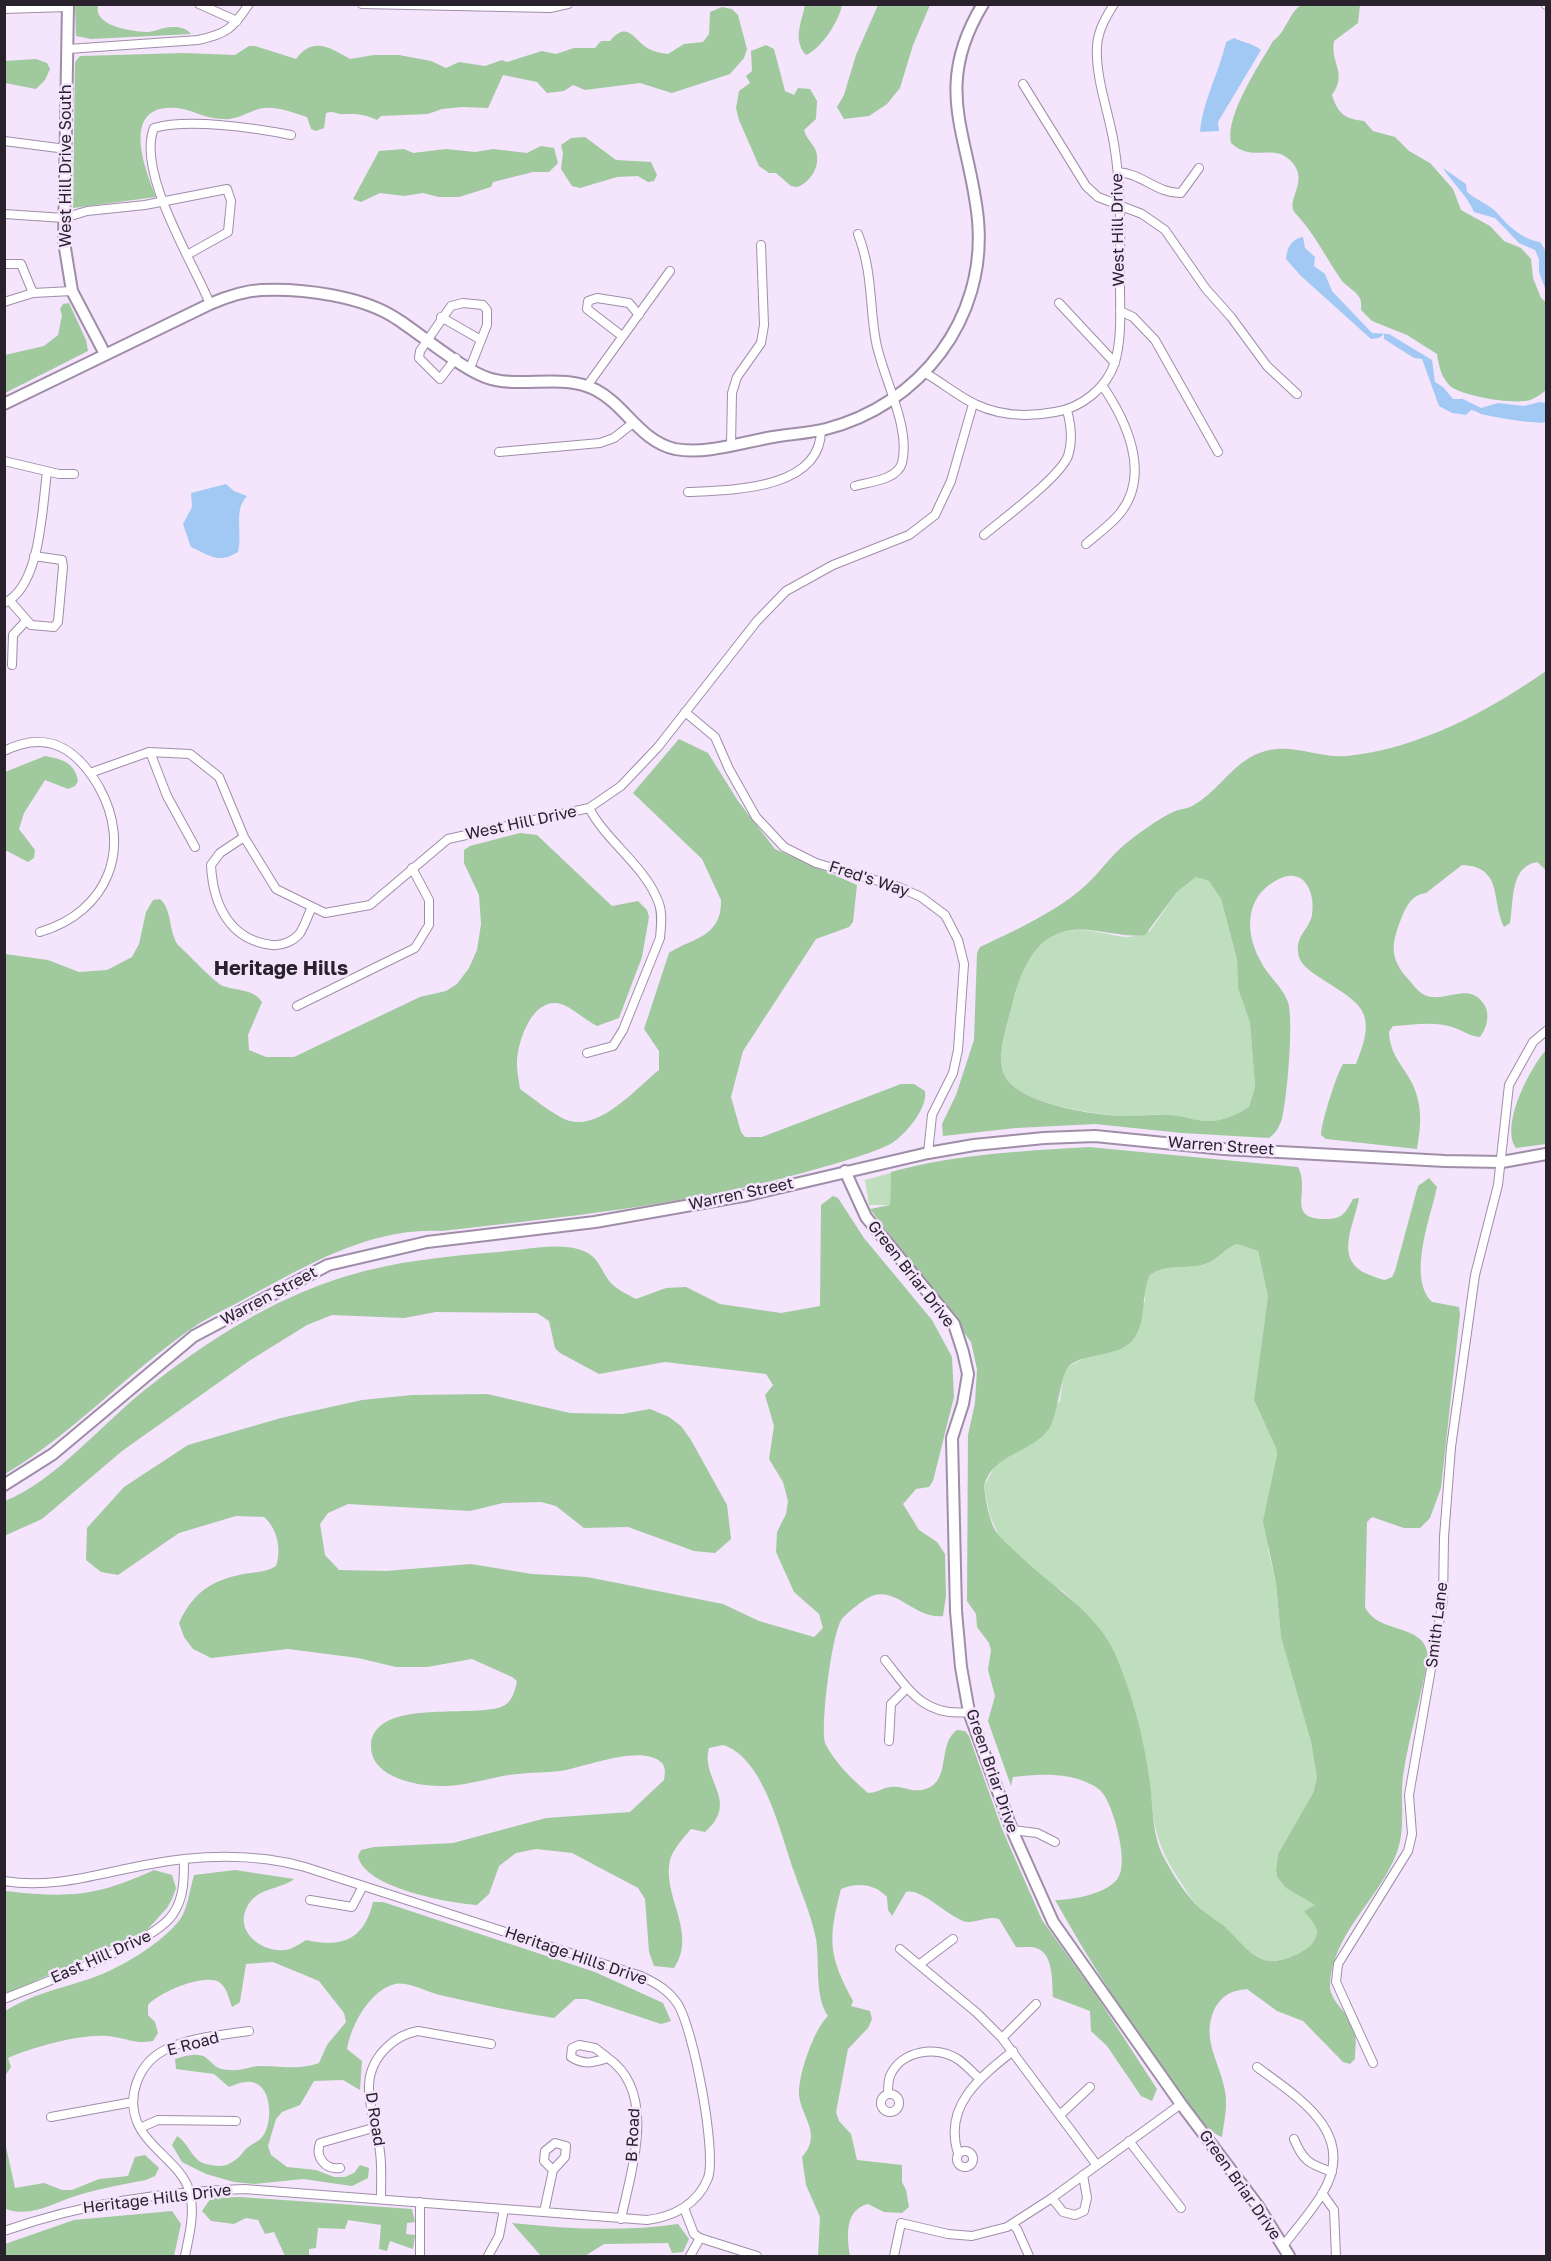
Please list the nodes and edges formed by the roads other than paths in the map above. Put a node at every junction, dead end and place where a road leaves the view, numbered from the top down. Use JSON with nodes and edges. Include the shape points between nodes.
{"nodes":[{"id":1,"x":199,"y":4,"type":"edge"},
{"id":2,"x":249,"y":4,"type":"edge"},
{"id":3,"x":362,"y":4,"type":"edge"},
{"id":4,"x":568,"y":4,"type":"edge"},
{"id":5,"x":983,"y":4,"type":"edge"},
{"id":6,"x":1114,"y":4,"type":"edge"},
{"id":7,"x":68,"y":6,"type":"edge"},
{"id":8,"x":4,"y":9,"type":"edge"},
{"id":9,"x":237,"y":21,"type":"junction"},
{"id":10,"x":68,"y":49,"type":"junction"},
{"id":11,"x":1023,"y":84,"type":"dead end"},
{"id":12,"x":291,"y":135,"type":"dead end"},
{"id":13,"x":4,"y":141,"type":"edge"},
{"id":14,"x":66,"y":149,"type":"junction"},
{"id":15,"x":1199,"y":168,"type":"dead end"},
{"id":16,"x":1118,"y":172,"type":"junction"},
{"id":17,"x":162,"y":200,"type":"junction"},
{"id":18,"x":1121,"y":207,"type":"junction"},
{"id":19,"x":4,"y":214,"type":"edge"},
{"id":20,"x":64,"y":218,"type":"junction"},
{"id":21,"x":858,"y":234,"type":"dead end"},
{"id":22,"x":761,"y":245,"type":"dead end"},
{"id":23,"x":187,"y":255,"type":"junction"},
{"id":24,"x":4,"y":264,"type":"edge"},
{"id":25,"x":670,"y":271,"type":"dead end"},
{"id":26,"x":72,"y":291,"type":"junction"},
{"id":27,"x":33,"y":293,"type":"junction"},
{"id":28,"x":5,"y":302,"type":"edge"},
{"id":29,"x":1059,"y":303,"type":"dead end"},
{"id":30,"x":210,"y":304,"type":"junction"},
{"id":31,"x":1120,"y":311,"type":"junction"},
{"id":32,"x":639,"y":315,"type":"junction"},
{"id":33,"x":441,"y":317,"type":"junction"},
{"id":34,"x":622,"y":336,"type":"junction"},
{"id":35,"x":428,"y":339,"type":"junction"},
{"id":36,"x":481,"y":340,"type":"junction"},
{"id":37,"x":105,"y":354,"type":"junction"},
{"id":38,"x":456,"y":358,"type":"junction"},
{"id":39,"x":1115,"y":363,"type":"junction"},
{"id":40,"x":470,"y":368,"type":"junction"},
{"id":41,"x":925,"y":373,"type":"junction"},
{"id":42,"x":1102,"y":385,"type":"junction"},
{"id":43,"x":587,"y":386,"type":"junction"},
{"id":44,"x":1297,"y":394,"type":"dead end"},
{"id":45,"x":894,"y":399,"type":"junction"},
{"id":46,"x":4,"y":404,"type":"edge"},
{"id":47,"x":973,"y":404,"type":"junction"},
{"id":48,"x":1067,"y":410,"type":"junction"},
{"id":49,"x":633,"y":423,"type":"junction"},
{"id":50,"x":821,"y":430,"type":"junction"},
{"id":51,"x":731,"y":445,"type":"junction"},
{"id":52,"x":499,"y":452,"type":"dead end"},
{"id":53,"x":1218,"y":452,"type":"dead end"},
{"id":54,"x":4,"y":461,"type":"edge"},
{"id":55,"x":47,"y":472,"type":"junction"},
{"id":56,"x":74,"y":474,"type":"dead end"},
{"id":57,"x":855,"y":486,"type":"dead end"},
{"id":58,"x":688,"y":492,"type":"dead end"},
{"id":59,"x":984,"y":535,"type":"dead end"},
{"id":60,"x":1086,"y":544,"type":"dead end"},
{"id":61,"x":34,"y":556,"type":"junction"},
{"id":62,"x":7,"y":602,"type":"edge"},
{"id":63,"x":25,"y":622,"type":"junction"},
{"id":64,"x":12,"y":665,"type":"dead end"},
{"id":65,"x":685,"y":712,"type":"junction"},
{"id":66,"x":4,"y":751,"type":"edge"},
{"id":67,"x":150,"y":752,"type":"junction"},
{"id":68,"x":90,"y":773,"type":"junction"},
{"id":69,"x":588,"y":808,"type":"junction"},
{"id":70,"x":244,"y":837,"type":"junction"},
{"id":71,"x":195,"y":847,"type":"dead end"},
{"id":72,"x":412,"y":868,"type":"junction"},
{"id":73,"x":312,"y":907,"type":"junction"},
{"id":74,"x":40,"y":932,"type":"dead end"},
{"id":75,"x":297,"y":1006,"type":"dead end"},
{"id":76,"x":1546,"y":1031,"type":"edge"},
{"id":77,"x":587,"y":1053,"type":"dead end"},
{"id":78,"x":928,"y":1153,"type":"junction"},
{"id":79,"x":1546,"y":1154,"type":"edge"},
{"id":80,"x":1502,"y":1162,"type":"junction"},
{"id":81,"x":845,"y":1171,"type":"junction"},
{"id":82,"x":4,"y":1485,"type":"edge"},
{"id":83,"x":885,"y":1660,"type":"dead end"},
{"id":84,"x":907,"y":1688,"type":"junction"},
{"id":85,"x":969,"y":1712,"type":"junction"},
{"id":86,"x":889,"y":1741,"type":"dead end"},
{"id":87,"x":1012,"y":1830,"type":"junction"},
{"id":88,"x":1055,"y":1842,"type":"dead end"},
{"id":89,"x":184,"y":1860,"type":"junction"},
{"id":90,"x":4,"y":1881,"type":"edge"},
{"id":91,"x":363,"y":1886,"type":"junction"},
{"id":92,"x":310,"y":1900,"type":"dead end"},
{"id":93,"x":953,"y":1939,"type":"dead end"},
{"id":94,"x":900,"y":1949,"type":"dead end"},
{"id":95,"x":920,"y":1964,"type":"junction"},
{"id":96,"x":4,"y":1999,"type":"edge"},
{"id":97,"x":1036,"y":2004,"type":"dead end"},
{"id":98,"x":249,"y":2031,"type":"dead end"},
{"id":99,"x":1002,"y":2038,"type":"junction"},
{"id":100,"x":491,"y":2044,"type":"dead end"},
{"id":101,"x":1013,"y":2051,"type":"junction"},
{"id":102,"x":609,"y":2058,"type":"dead end"},
{"id":103,"x":1372,"y":2063,"type":"dead end"},
{"id":104,"x":1257,"y":2067,"type":"dead end"},
{"id":105,"x":980,"y":2079,"type":"junction"},
{"id":106,"x":1090,"y":2087,"type":"dead end"},
{"id":107,"x":888,"y":2094,"type":"dead end"},
{"id":108,"x":133,"y":2102,"type":"junction"},
{"id":109,"x":1181,"y":2104,"type":"junction"},
{"id":110,"x":1060,"y":2115,"type":"junction"},
{"id":111,"x":51,"y":2117,"type":"dead end"},
{"id":112,"x":236,"y":2121,"type":"dead end"},
{"id":113,"x":140,"y":2128,"type":"junction"},
{"id":114,"x":374,"y":2128,"type":"junction"},
{"id":115,"x":1294,"y":2139,"type":"dead end"},
{"id":116,"x":1129,"y":2141,"type":"junction"},
{"id":117,"x":957,"y":2153,"type":"dead end"},
{"id":118,"x":1096,"y":2164,"type":"junction"},
{"id":119,"x":340,"y":2168,"type":"dead end"},
{"id":120,"x":553,"y":2170,"type":"dead end"},
{"id":121,"x":1332,"y":2172,"type":"junction"},
{"id":122,"x":1083,"y":2175,"type":"junction"},
{"id":123,"x":190,"y":2192,"type":"junction"},
{"id":124,"x":1322,"y":2193,"type":"junction"},
{"id":125,"x":381,"y":2198,"type":"junction"},
{"id":126,"x":1052,"y":2198,"type":"junction"},
{"id":127,"x":420,"y":2202,"type":"junction"},
{"id":128,"x":684,"y":2208,"type":"junction"},
{"id":129,"x":1181,"y":2208,"type":"dead end"},
{"id":130,"x":504,"y":2209,"type":"junction"},
{"id":131,"x":544,"y":2212,"type":"junction"},
{"id":132,"x":621,"y":2219,"type":"junction"},
{"id":133,"x":1012,"y":2224,"type":"junction"},
{"id":134,"x":4,"y":2231,"type":"edge"},
{"id":135,"x":700,"y":2238,"type":"junction"},
{"id":136,"x":1283,"y":2246,"type":"junction"},
{"id":137,"x":185,"y":2256,"type":"edge"},
{"id":138,"x":420,"y":2256,"type":"edge"},
{"id":139,"x":488,"y":2256,"type":"edge"},
{"id":140,"x":690,"y":2256,"type":"edge"},
{"id":141,"x":757,"y":2256,"type":"edge"},
{"id":142,"x":894,"y":2256,"type":"edge"},
{"id":143,"x":1029,"y":2256,"type":"edge"},
{"id":144,"x":1289,"y":2256,"type":"edge"},
{"id":145,"x":1336,"y":2256,"type":"edge"}],
"edges":[{"from":1,"to":9,"type":"street"},
{"from":2,"to":9,"type":"street"},
{"from":3,"to":4,"type":"street","via":[[550,9]]},
{"from":5,"to":41,"type":"street","via":[[966,38],[956,88],[957,122],[978,217],[978,260],[968,302],[957,326]]},
{"from":6,"to":16,"type":"street","name":"West Hill Drive","via":[[1100,30],[1097,57]]},
{"from":7,"to":8,"type":"street"},
{"from":7,"to":10,"type":"street","name":"West Hill Drive South"},
{"from":9,"to":10,"type":"street","via":[[219,36],[198,40]]},
{"from":10,"to":14,"type":"street","name":"West Hill Drive South"},
{"from":11,"to":18,"type":"street","via":[[1086,186],[1098,197]]},
{"from":12,"to":17,"type":"street","via":[[196,125],[154,128],[149,151]]},
{"from":13,"to":14,"type":"street"},
{"from":14,"to":20,"type":"street","name":"West Hill Drive South"},
{"from":15,"to":16,"type":"street","via":[[1181,193],[1171,193],[1128,172]]},
{"from":16,"to":18,"type":"street","name":"West Hill Drive"},
{"from":17,"to":20,"type":"street"},
{"from":17,"to":23,"type":"street"},
{"from":17,"to":23,"type":"street","via":[[226,189],[231,201],[228,232]]},
{"from":18,"to":31,"type":"street","name":"West Hill Drive"},
{"from":18,"to":44,"type":"street","via":[[1142,214],[1165,230],[1267,366]]},
{"from":19,"to":20,"type":"street"},
{"from":20,"to":26,"type":"street","name":"West Hill Drive South"},
{"from":21,"to":45,"type":"street","via":[[869,268],[878,349]]},
{"from":22,"to":51,"type":"street","via":[[764,325],[761,343],[737,377],[732,393]]},
{"from":23,"to":30,"type":"street"},
{"from":24,"to":27,"type":"street","via":[[21,264]]},
{"from":25,"to":32,"type":"street"},
{"from":26,"to":27,"type":"street"},
{"from":26,"to":37,"type":"street","name":"West Hill Drive South"},
{"from":27,"to":28,"type":"street"},
{"from":29,"to":39,"type":"street"},
{"from":30,"to":35,"type":"street","via":[[259,290],[343,298],[384,311]]},
{"from":30,"to":37,"type":"street"},
{"from":31,"to":39,"type":"street","name":"West Hill Drive"},
{"from":31,"to":53,"type":"street","via":[[1133,317],[1155,340]]},
{"from":32,"to":34,"type":"street"},
{"from":32,"to":34,"type":"street","via":[[629,303],[597,298],[588,301],[587,309],[592,316]]},
{"from":33,"to":35,"type":"street"},
{"from":33,"to":36,"type":"street"},
{"from":33,"to":36,"type":"street","via":[[451,306],[483,305],[487,310]]},
{"from":34,"to":43,"type":"street"},
{"from":35,"to":38,"type":"street"},
{"from":35,"to":38,"type":"street","via":[[419,358],[435,376],[440,379]]},
{"from":36,"to":40,"type":"street"},
{"from":37,"to":46,"type":"street"},
{"from":38,"to":40,"type":"street"},
{"from":39,"to":42,"type":"street","name":"West Hill Drive"},
{"from":40,"to":43,"type":"street","via":[[490,379]]},
{"from":41,"to":45,"type":"street"},
{"from":41,"to":47,"type":"street","name":"West Hill Drive"},
{"from":42,"to":48,"type":"street","name":"West Hill Drive"},
{"from":42,"to":60,"type":"street","via":[[1130,436],[1133,476],[1121,512]]},
{"from":43,"to":49,"type":"street","via":[[599,391]]},
{"from":45,"to":50,"type":"street","via":[[857,419]]},
{"from":45,"to":57,"type":"street","via":[[902,435],[902,464],[895,474]]},
{"from":47,"to":48,"type":"street","name":"West Hill Drive","via":[[1022,415]]},
{"from":47,"to":65,"type":"street","name":"West Hill Drive","via":[[951,481],[934,515],[909,535],[833,565],[786,591],[757,621]]},
{"from":48,"to":59,"type":"street","via":[[1071,425],[1067,459],[1052,477]]},
{"from":49,"to":51,"type":"street","via":[[661,444],[675,449],[690,451]]},
{"from":49,"to":52,"type":"street","via":[[614,438],[600,442]]},
{"from":50,"to":51,"type":"street"},
{"from":50,"to":58,"type":"street","via":[[816,451],[800,472],[735,489]]},
{"from":54,"to":55,"type":"street"},
{"from":55,"to":56,"type":"street"},
{"from":55,"to":61,"type":"street"},
{"from":61,"to":62,"type":"street","via":[[26,583]]},
{"from":61,"to":63,"type":"street","via":[[62,560],[58,622],[50,628]]},
{"from":62,"to":63,"type":"street"},
{"from":63,"to":64,"type":"street","via":[[13,635]]},
{"from":65,"to":69,"type":"street","name":"West Hill Drive","via":[[621,786]]},
{"from":65,"to":78,"type":"street","name":"Fred's Way","via":[[715,737],[756,817],[784,847],[816,863],[899,887],[945,915],[958,940],[964,964],[958,1050],[953,1073],[932,1115]]},
{"from":66,"to":68,"type":"street","via":[[29,742],[65,747]]},
{"from":67,"to":68,"type":"street","name":"West Hill Drive"},
{"from":67,"to":70,"type":"street","name":"West Hill Drive","via":[[190,754],[219,777]]},
{"from":67,"to":71,"type":"street","via":[[167,796]]},
{"from":68,"to":74,"type":"street","via":[[110,808],[115,828],[114,855],[105,881],[80,915]]},
{"from":69,"to":72,"type":"street","name":"West Hill Drive","via":[[448,839]]},
{"from":69,"to":77,"type":"street","via":[[659,902],[661,922],[660,938],[623,1030],[613,1046]]},
{"from":70,"to":73,"type":"street","name":"West Hill Drive","via":[[276,889]]},
{"from":70,"to":73,"type":"street","via":[[220,853],[211,865],[212,888],[231,925],[258,943],[282,946],[300,934]]},
{"from":72,"to":73,"type":"street","name":"West Hill Drive","via":[[370,905],[325,913]]},
{"from":72,"to":75,"type":"street","via":[[429,900],[429,925],[415,948]]},
{"from":76,"to":80,"type":"street","name":"Smith Lane","via":[[1533,1042],[1509,1085]]},
{"from":78,"to":80,"type":"street","name":"Warren Street","via":[[974,1145],[1095,1136],[1224,1149]]},
{"from":78,"to":81,"type":"street","name":"Warren Street"},
{"from":79,"to":80,"type":"street","name":"Warren Street"},
{"from":80,"to":103,"type":"street","name":"Smith Lane","via":[[1475,1275],[1463,1347],[1450,1458],[1443,1600],[1408,1795],[1412,1834],[1408,1851],[1338,1964],[1336,1982]]},
{"from":81,"to":82,"type":"street","name":"Warren Street","via":[[745,1196],[595,1222],[427,1242],[328,1265],[194,1336],[53,1454]]},
{"from":81,"to":85,"type":"street","name":"Green Briar Drive","via":[[866,1217],[954,1324],[963,1352],[968,1374],[952,1438],[952,1461],[956,1611]]},
{"from":83,"to":84,"type":"street"},
{"from":84,"to":85,"type":"street","via":[[927,1705],[948,1714]]},
{"from":84,"to":86,"type":"street","via":[[891,1704]]},
{"from":85,"to":87,"type":"street","name":"Green Briar Drive"},
{"from":87,"to":88,"type":"street","via":[[1037,1833]]},
{"from":87,"to":109,"type":"street","name":"Green Briar Drive","via":[[1053,1922]]},
{"from":89,"to":90,"type":"street","name":"Heritage Hills Drive","via":[[65,1883]]},
{"from":89,"to":91,"type":"street","name":"Heritage Hills Drive","via":[[271,1859]]},
{"from":89,"to":96,"type":"street","name":"East Hill Drive","via":[[180,1900],[173,1915],[152,1935]]},
{"from":91,"to":92,"type":"street","via":[[352,1907]]},
{"from":91,"to":128,"type":"street","name":"Heritage Hills Drive","via":[[641,1976],[669,1993],[687,2028],[711,2147],[708,2178]]},
{"from":93,"to":95,"type":"street"},
{"from":94,"to":95,"type":"street"},
{"from":95,"to":99,"type":"street"},
{"from":97,"to":99,"type":"street"},
{"from":98,"to":108,"type":"street","name":"E Road","via":[[168,2048],[156,2056],[133,2086]]},
{"from":99,"to":101,"type":"street"},
{"from":100,"to":114,"type":"street","name":"D Road","via":[[418,2031],[393,2041],[370,2073]]},
{"from":101,"to":105,"type":"street"},
{"from":101,"to":110,"type":"street"},
{"from":102,"to":132,"type":"street","name":"B Road","via":[[631,2085],[636,2105],[636,2145]]},
{"from":104,"to":121,"type":"street","via":[[1323,2121],[1333,2148]]},
{"from":105,"to":107,"type":"street","via":[[958,2060],[944,2054],[917,2053],[904,2058],[890,2076]]},
{"from":105,"to":117,"type":"street","via":[[957,2110]]},
{"from":106,"to":110,"type":"street"},
{"from":108,"to":111,"type":"street"},
{"from":108,"to":113,"type":"street"},
{"from":109,"to":116,"type":"street"},
{"from":109,"to":136,"type":"street","name":"Green Briar Drive","via":[[1258,2206]]},
{"from":110,"to":118,"type":"street"},
{"from":112,"to":113,"type":"street","via":[[158,2120]]},
{"from":113,"to":123,"type":"street","via":[[173,2165]]},
{"from":114,"to":119,"type":"street","via":[[320,2143],[318,2151],[323,2163]]},
{"from":114,"to":125,"type":"street","name":"D Road","via":[[380,2152]]},
{"from":115,"to":121,"type":"street","via":[[1301,2157]]},
{"from":116,"to":118,"type":"street"},
{"from":116,"to":129,"type":"street"},
{"from":118,"to":122,"type":"street"},
{"from":120,"to":131,"type":"street"},
{"from":121,"to":124,"type":"street"},
{"from":122,"to":126,"type":"street"},
{"from":122,"to":126,"type":"street","via":[[1088,2204],[1084,2211],[1075,2215],[1063,2212]]},
{"from":123,"to":125,"type":"street","name":"Heritage Hills Drive","via":[[272,2190]]},
{"from":123,"to":134,"type":"street","name":"Heritage Hills Drive","via":[[100,2203]]},
{"from":123,"to":137,"type":"street","via":[[192,2221]]},
{"from":124,"to":136,"type":"street"},
{"from":124,"to":145,"type":"street","via":[[1334,2210]]},
{"from":125,"to":127,"type":"street","name":"Heritage Hills Drive"},
{"from":126,"to":133,"type":"street"},
{"from":127,"to":130,"type":"street","name":"Heritage Hills Drive"},
{"from":127,"to":138,"type":"street"},
{"from":128,"to":132,"type":"street","name":"Heritage Hills Drive","via":[[661,2219]]},
{"from":128,"to":135,"type":"street","via":[[694,2234]]},
{"from":130,"to":131,"type":"street","name":"Heritage Hills Drive"},
{"from":130,"to":139,"type":"street","via":[[499,2236]]},
{"from":131,"to":132,"type":"street","name":"Heritage Hills Drive"},
{"from":133,"to":142,"type":"street","via":[[972,2236],[901,2223]]},
{"from":133,"to":143,"type":"street"},
{"from":135,"to":140,"type":"street"},
{"from":135,"to":141,"type":"street"},
{"from":136,"to":144,"type":"street","name":"Green Briar Drive"}]}
